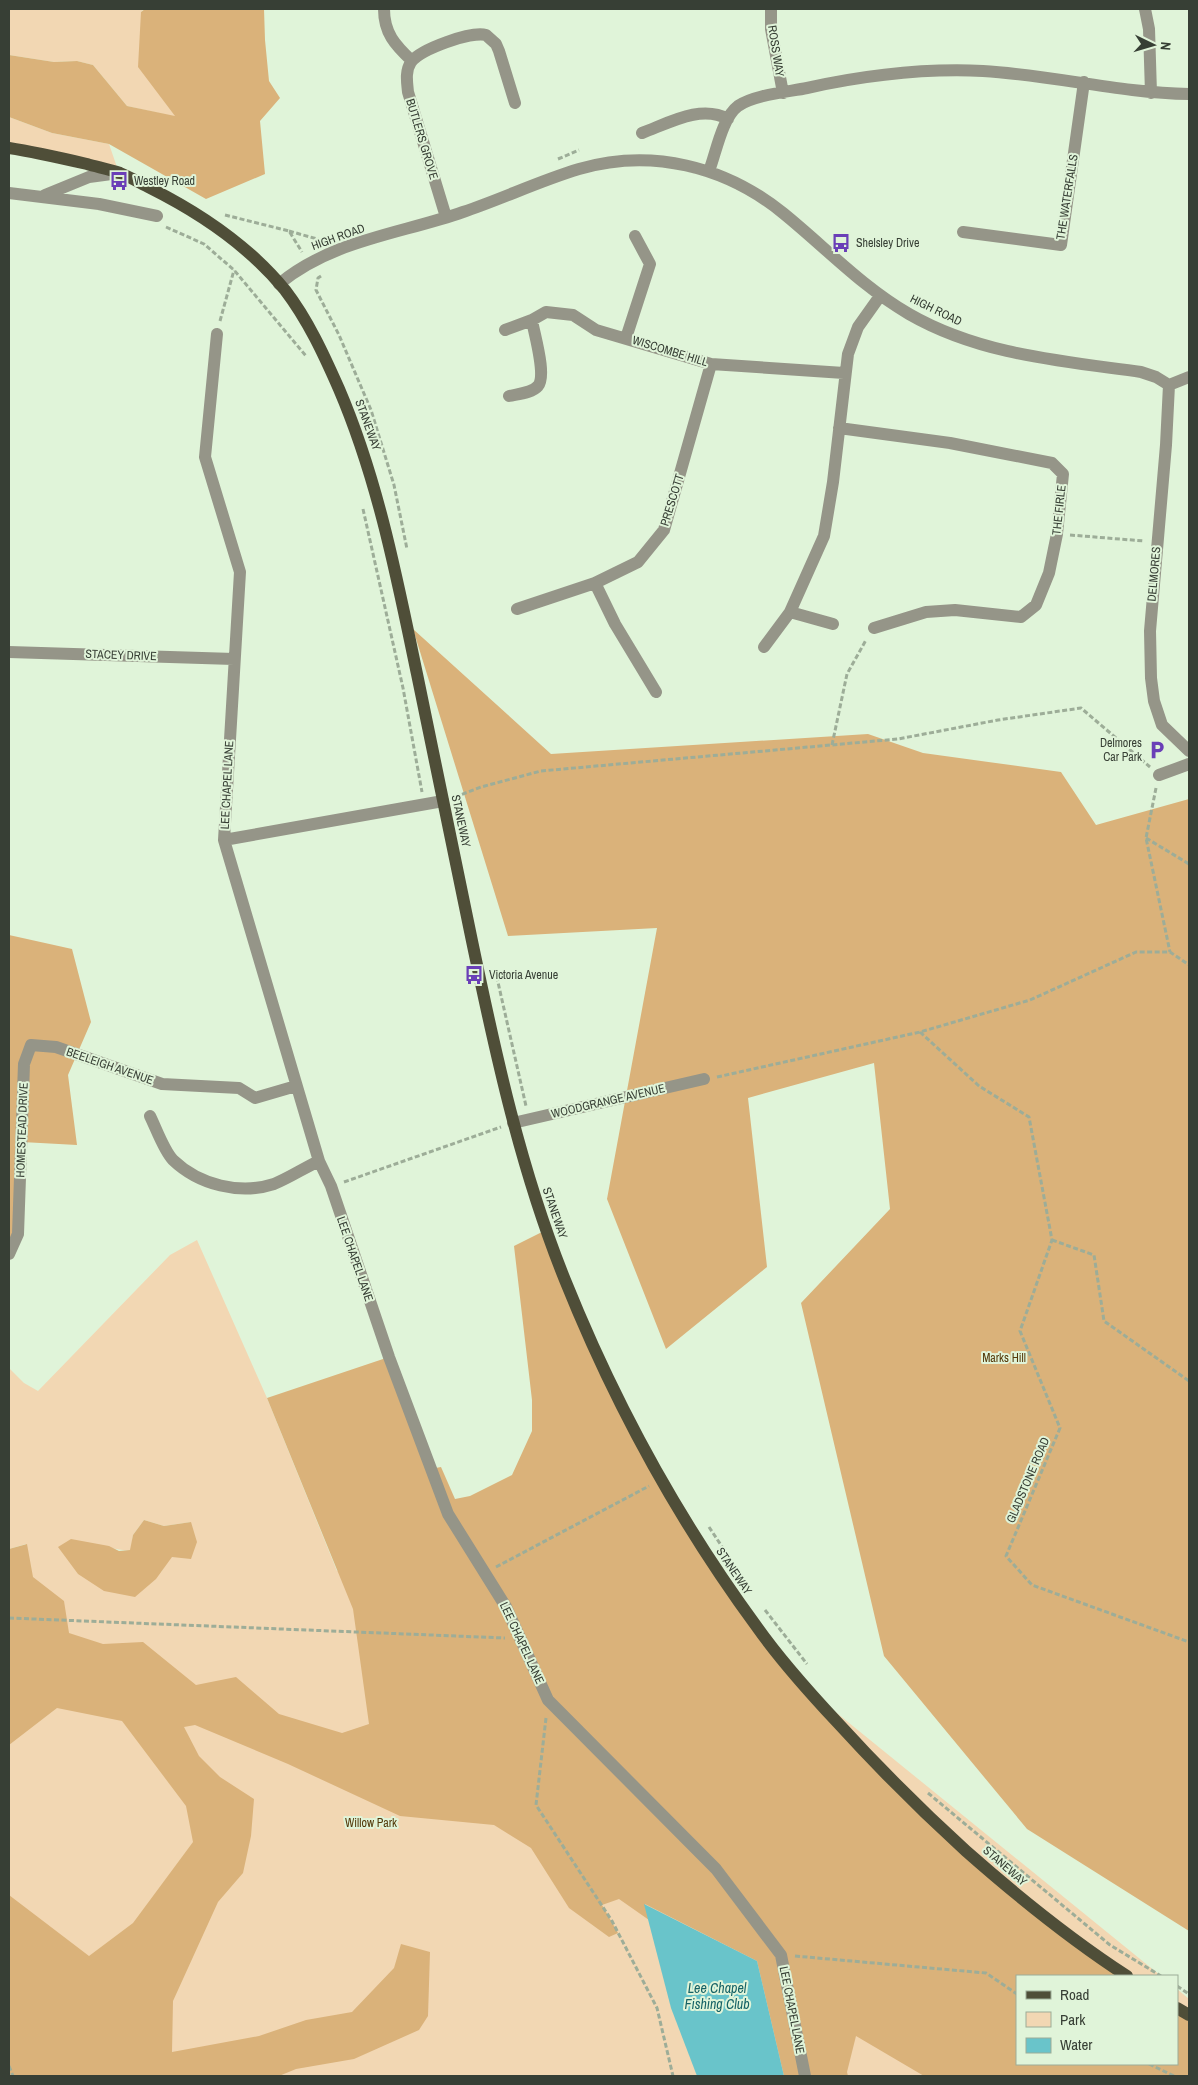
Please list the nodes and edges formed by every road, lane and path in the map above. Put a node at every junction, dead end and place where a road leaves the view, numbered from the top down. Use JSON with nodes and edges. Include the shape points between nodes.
{"nodes":[{"id":1,"x":384,"y":9,"type":"edge"},
{"id":2,"x":771,"y":9,"type":"edge"},
{"id":3,"x":1145,"y":9,"type":"edge"},
{"id":4,"x":412,"y":61,"type":"junction"},
{"id":5,"x":1084,"y":82,"type":"junction"},
{"id":6,"x":783,"y":93,"type":"junction"},
{"id":7,"x":1151,"y":93,"type":"junction"},
{"id":8,"x":1189,"y":94,"type":"edge"},
{"id":9,"x":515,"y":103,"type":"dead end"},
{"id":10,"x":728,"y":119,"type":"junction"},
{"id":11,"x":642,"y":133,"type":"dead end"},
{"id":12,"x":9,"y":148,"type":"edge"},
{"id":13,"x":709,"y":171,"type":"junction"},
{"id":14,"x":119,"y":173,"type":"junction"},
{"id":15,"x":9,"y":193,"type":"edge"},
{"id":16,"x":42,"y":196,"type":"junction"},
{"id":17,"x":225,"y":214,"type":"dead end"},
{"id":18,"x":157,"y":216,"type":"dead end"},
{"id":19,"x":446,"y":218,"type":"junction"},
{"id":20,"x":963,"y":232,"type":"dead end"},
{"id":21,"x":635,"y":236,"type":"dead end"},
{"id":22,"x":299,"y":248,"type":"dead end"},
{"id":23,"x":325,"y":272,"type":"dead end"},
{"id":24,"x":279,"y":284,"type":"junction"},
{"id":25,"x":880,"y":296,"type":"junction"},
{"id":26,"x":532,"y":320,"type":"junction"},
{"id":27,"x":505,"y":330,"type":"dead end"},
{"id":28,"x":217,"y":334,"type":"joint"},
{"id":29,"x":626,"y":338,"type":"junction"},
{"id":30,"x":307,"y":356,"type":"dead end"},
{"id":31,"x":711,"y":364,"type":"junction"},
{"id":32,"x":844,"y":373,"type":"junction"},
{"id":33,"x":1189,"y":378,"type":"edge"},
{"id":34,"x":1168,"y":384,"type":"junction"},
{"id":35,"x":509,"y":396,"type":"dead end"},
{"id":36,"x":838,"y":428,"type":"junction"},
{"id":37,"x":362,"y":508,"type":"dead end"},
{"id":38,"x":1057,"y":534,"type":"junction"},
{"id":39,"x":1157,"y":542,"type":"junction"},
{"id":40,"x":408,"y":554,"type":"dead end"},
{"id":41,"x":595,"y":583,"type":"junction"},
{"id":42,"x":516,"y":609,"type":"dead end"},
{"id":43,"x":790,"y":612,"type":"junction"},
{"id":44,"x":833,"y":624,"type":"dead end"},
{"id":45,"x":874,"y":628,"type":"joint"},
{"id":46,"x":764,"y":647,"type":"dead end"},
{"id":47,"x":9,"y":652,"type":"edge"},
{"id":48,"x":234,"y":659,"type":"junction"},
{"id":49,"x":656,"y":692,"type":"dead end"},
{"id":50,"x":832,"y":745,"type":"junction"},
{"id":51,"x":1189,"y":751,"type":"edge"},
{"id":52,"x":1189,"y":764,"type":"edge"},
{"id":53,"x":1159,"y":775,"type":"junction"},
{"id":54,"x":456,"y":786,"type":"dead end"},
{"id":55,"x":458,"y":796,"type":"junction"},
{"id":56,"x":443,"y":801,"type":"junction"},
{"id":57,"x":424,"y":805,"type":"junction"},
{"id":58,"x":460,"y":805,"type":"dead end"},
{"id":59,"x":1146,"y":838,"type":"junction"},
{"id":60,"x":224,"y":840,"type":"junction"},
{"id":61,"x":1189,"y":864,"type":"edge"},
{"id":62,"x":1170,"y":952,"type":"junction"},
{"id":63,"x":1189,"y":965,"type":"edge"},
{"id":64,"x":494,"y":968,"type":"dead end"},
{"id":65,"x":920,"y":1032,"type":"junction"},
{"id":66,"x":24,"y":1064,"type":"joint"},
{"id":67,"x":704,"y":1079,"type":"joint"},
{"id":68,"x":296,"y":1086,"type":"junction"},
{"id":69,"x":150,"y":1116,"type":"dead end"},
{"id":70,"x":530,"y":1119,"type":"junction"},
{"id":71,"x":513,"y":1123,"type":"junction"},
{"id":72,"x":319,"y":1161,"type":"junction"},
{"id":73,"x":331,"y":1186,"type":"junction"},
{"id":74,"x":1052,"y":1240,"type":"junction"},
{"id":75,"x":9,"y":1254,"type":"edge"},
{"id":76,"x":1189,"y":1381,"type":"edge"},
{"id":77,"x":663,"y":1479,"type":"junction"},
{"id":78,"x":705,"y":1521,"type":"dead end"},
{"id":79,"x":484,"y":1573,"type":"junction"},
{"id":80,"x":744,"y":1580,"type":"dead end"},
{"id":81,"x":760,"y":1604,"type":"dead end"},
{"id":82,"x":9,"y":1618,"type":"edge"},
{"id":83,"x":520,"y":1638,"type":"junction"},
{"id":84,"x":1189,"y":1642,"type":"edge"},
{"id":85,"x":808,"y":1666,"type":"dead end"},
{"id":86,"x":548,"y":1700,"type":"junction"},
{"id":87,"x":921,"y":1787,"type":"dead end"},
{"id":88,"x":781,"y":1955,"type":"junction"},
{"id":89,"x":1126,"y":1975,"type":"edge"},
{"id":90,"x":1159,"y":1975,"type":"edge"},
{"id":91,"x":1178,"y":1987,"type":"edge"},
{"id":92,"x":1016,"y":1993,"type":"edge"},
{"id":93,"x":1189,"y":1994,"type":"edge"},
{"id":94,"x":1178,"y":2009,"type":"edge"},
{"id":95,"x":1189,"y":2015,"type":"edge"},
{"id":96,"x":1151,"y":2065,"type":"edge"},
{"id":97,"x":9,"y":2066,"type":"edge"},
{"id":98,"x":13,"y":2076,"type":"edge"},
{"id":99,"x":673,"y":2076,"type":"edge"},
{"id":100,"x":805,"y":2076,"type":"edge"},
{"id":101,"x":1174,"y":2076,"type":"edge"}],
"edges":[{"from":1,"to":4,"type":"street","via":[[386,28],[392,40]]},
{"from":2,"to":6,"type":"street","name":"ROSS WAY","via":[[771,30]]},
{"from":3,"to":7,"type":"street","via":[[1149,29]]},
{"from":4,"to":9,"type":"street","via":[[424,52],[462,38],[481,34],[491,38],[496,44]]},
{"from":4,"to":19,"type":"street","name":"BUTLERS GROVE","via":[[407,74],[408,92]]},
{"from":5,"to":6,"type":"street","via":[[984,71],[925,70],[869,75]]},
{"from":5,"to":7,"type":"street"},
{"from":5,"to":20,"type":"street","name":"THE WATERFALLS","via":[[1061,245]]},
{"from":6,"to":10,"type":"street","via":[[744,103]]},
{"from":7,"to":8,"type":"street"},
{"from":10,"to":11,"type":"street","via":[[716,113],[701,113]]},
{"from":10,"to":13,"type":"street"},
{"from":12,"to":14,"type":"main road"},
{"from":13,"to":19,"type":"street","name":"HIGH ROAD","via":[[662,160],[597,164]]},
{"from":13,"to":25,"type":"street","name":"HIGH ROAD","via":[[773,204]]},
{"from":14,"to":16,"type":"street","via":[[89,177]]},
{"from":14,"to":24,"type":"main road","via":[[181,204],[216,227]]},
{"from":15,"to":16,"type":"street"},
{"from":16,"to":18,"type":"street"},
{"from":17,"to":22,"type":"path","via":[[289,231]]},
{"from":19,"to":24,"type":"street","name":"HIGH ROAD","via":[[331,252]]},
{"from":21,"to":29,"type":"street","via":[[650,264]]},
{"from":23,"to":40,"type":"path","via":[[318,278],[316,290],[371,410],[394,485]]},
{"from":24,"to":56,"type":"main road","name":"STANEWAY","via":[[306,322],[322,352],[363,451],[389,545]]},
{"from":25,"to":32,"type":"street","via":[[855,333]]},
{"from":25,"to":34,"type":"street","name":"HIGH ROAD","via":[[934,326],[991,348],[1142,372]]},
{"from":26,"to":27,"type":"street","name":"WISCOMBE HILL"},
{"from":26,"to":29,"type":"street","name":"WISCOMBE HILL","via":[[546,312],[573,315],[596,330]]},
{"from":26,"to":35,"type":"street","via":[[542,374],[539,385],[530,391]]},
{"from":28,"to":30,"type":"path","via":[[234,270]]},
{"from":28,"to":48,"type":"street","name":"LEE CHAPEL LANE","via":[[204,457],[240,572]]},
{"from":29,"to":31,"type":"street","name":"WISCOMBE HILL"},
{"from":31,"to":32,"type":"street","name":"WISCOMBE HILL"},
{"from":31,"to":41,"type":"street","name":"PRESCOTT","via":[[664,530],[638,562]]},
{"from":32,"to":36,"type":"street"},
{"from":33,"to":34,"type":"street"},
{"from":34,"to":39,"type":"street","name":"DELMORES"},
{"from":36,"to":38,"type":"street","name":"THE FIRLE","via":[[950,443],[1052,462],[1062,474]]},
{"from":36,"to":43,"type":"street","via":[[824,536]]},
{"from":37,"to":57,"type":"path","via":[[403,688]]},
{"from":38,"to":39,"type":"path"},
{"from":38,"to":45,"type":"street","name":"THE FIRLE","via":[[1049,573],[1036,604],[1021,617],[954,610],[926,612]]},
{"from":39,"to":51,"type":"street","name":"DELMORES","via":[[1150,631],[1154,701],[1162,725]]},
{"from":41,"to":42,"type":"street","name":"PRESCOTT"},
{"from":41,"to":49,"type":"street","via":[[615,624]]},
{"from":43,"to":44,"type":"street"},
{"from":43,"to":46,"type":"street"},
{"from":45,"to":50,"type":"path","via":[[847,674]]},
{"from":47,"to":48,"type":"street","name":"STACEY DRIVE"},
{"from":48,"to":60,"type":"street","name":"LEE CHAPEL LANE"},
{"from":50,"to":53,"type":"path","via":[[898,739],[1081,708]]},
{"from":50,"to":55,"type":"path","via":[[540,771]]},
{"from":52,"to":53,"type":"street"},
{"from":53,"to":59,"type":"path"},
{"from":54,"to":55,"type":"path"},
{"from":55,"to":56,"type":"path"},
{"from":55,"to":58,"type":"path"},
{"from":56,"to":57,"type":"street"},
{"from":56,"to":71,"type":"main road","name":"STANEWAY"},
{"from":57,"to":60,"type":"street"},
{"from":59,"to":61,"type":"path"},
{"from":59,"to":62,"type":"path"},
{"from":60,"to":68,"type":"street","name":"LEE CHAPEL LANE"},
{"from":62,"to":63,"type":"path"},
{"from":62,"to":65,"type":"path","via":[[1136,952],[1030,1000]]},
{"from":64,"to":70,"type":"path"},
{"from":65,"to":67,"type":"path"},
{"from":65,"to":74,"type":"path","name":"GLADSTONE ROAD","via":[[979,1086],[1029,1117]]},
{"from":66,"to":68,"type":"street","name":"BEELEIGH AVENUE","via":[[32,1045],[56,1047],[162,1084],[238,1088],[255,1098]]},
{"from":66,"to":75,"type":"street","name":"HOMESTEAD DRIVE","via":[[18,1234]]},
{"from":67,"to":70,"type":"street","name":"WOODGRANGE AVENUE"},
{"from":68,"to":72,"type":"street","name":"LEE CHAPEL LANE"},
{"from":69,"to":72,"type":"street","via":[[172,1160],[200,1179],[233,1188],[275,1183]]},
{"from":70,"to":71,"type":"street","name":"WOODGRANGE AVENUE"},
{"from":71,"to":73,"type":"path"},
{"from":71,"to":77,"type":"main road","name":"STANEWAY","via":[[543,1222],[573,1301],[623,1407]]},
{"from":72,"to":73,"type":"street","name":"LEE CHAPEL LANE"},
{"from":73,"to":79,"type":"street","name":"LEE CHAPEL LANE","via":[[430,1469],[448,1514]]},
{"from":74,"to":76,"type":"path","via":[[1094,1255],[1104,1322]]},
{"from":74,"to":84,"type":"path","name":"GLADSTONE ROAD","via":[[1020,1331],[1060,1428],[1006,1556],[1032,1585]]},
{"from":77,"to":79,"type":"path"},
{"from":77,"to":89,"type":"main road","name":"STANEWAY","via":[[707,1555],[759,1631],[868,1756],[935,1823],[1013,1892]]},
{"from":78,"to":80,"type":"path"},
{"from":79,"to":83,"type":"street","name":"LEE CHAPEL LANE","via":[[506,1607]]},
{"from":81,"to":85,"type":"path"},
{"from":82,"to":83,"type":"path"},
{"from":83,"to":86,"type":"street","name":"LEE CHAPEL LANE"},
{"from":86,"to":88,"type":"street","name":"LEE CHAPEL LANE","via":[[716,1869]]},
{"from":86,"to":99,"type":"path","via":[[536,1805],[612,1921],[657,2008]]},
{"from":87,"to":90,"type":"path","via":[[1110,1944]]},
{"from":88,"to":92,"type":"path","via":[[986,1973]]},
{"from":88,"to":100,"type":"street","name":"LEE CHAPEL LANE"},
{"from":91,"to":93,"type":"path"},
{"from":94,"to":95,"type":"main road"},
{"from":96,"to":101,"type":"path"},
{"from":97,"to":98,"type":"path"}]}
